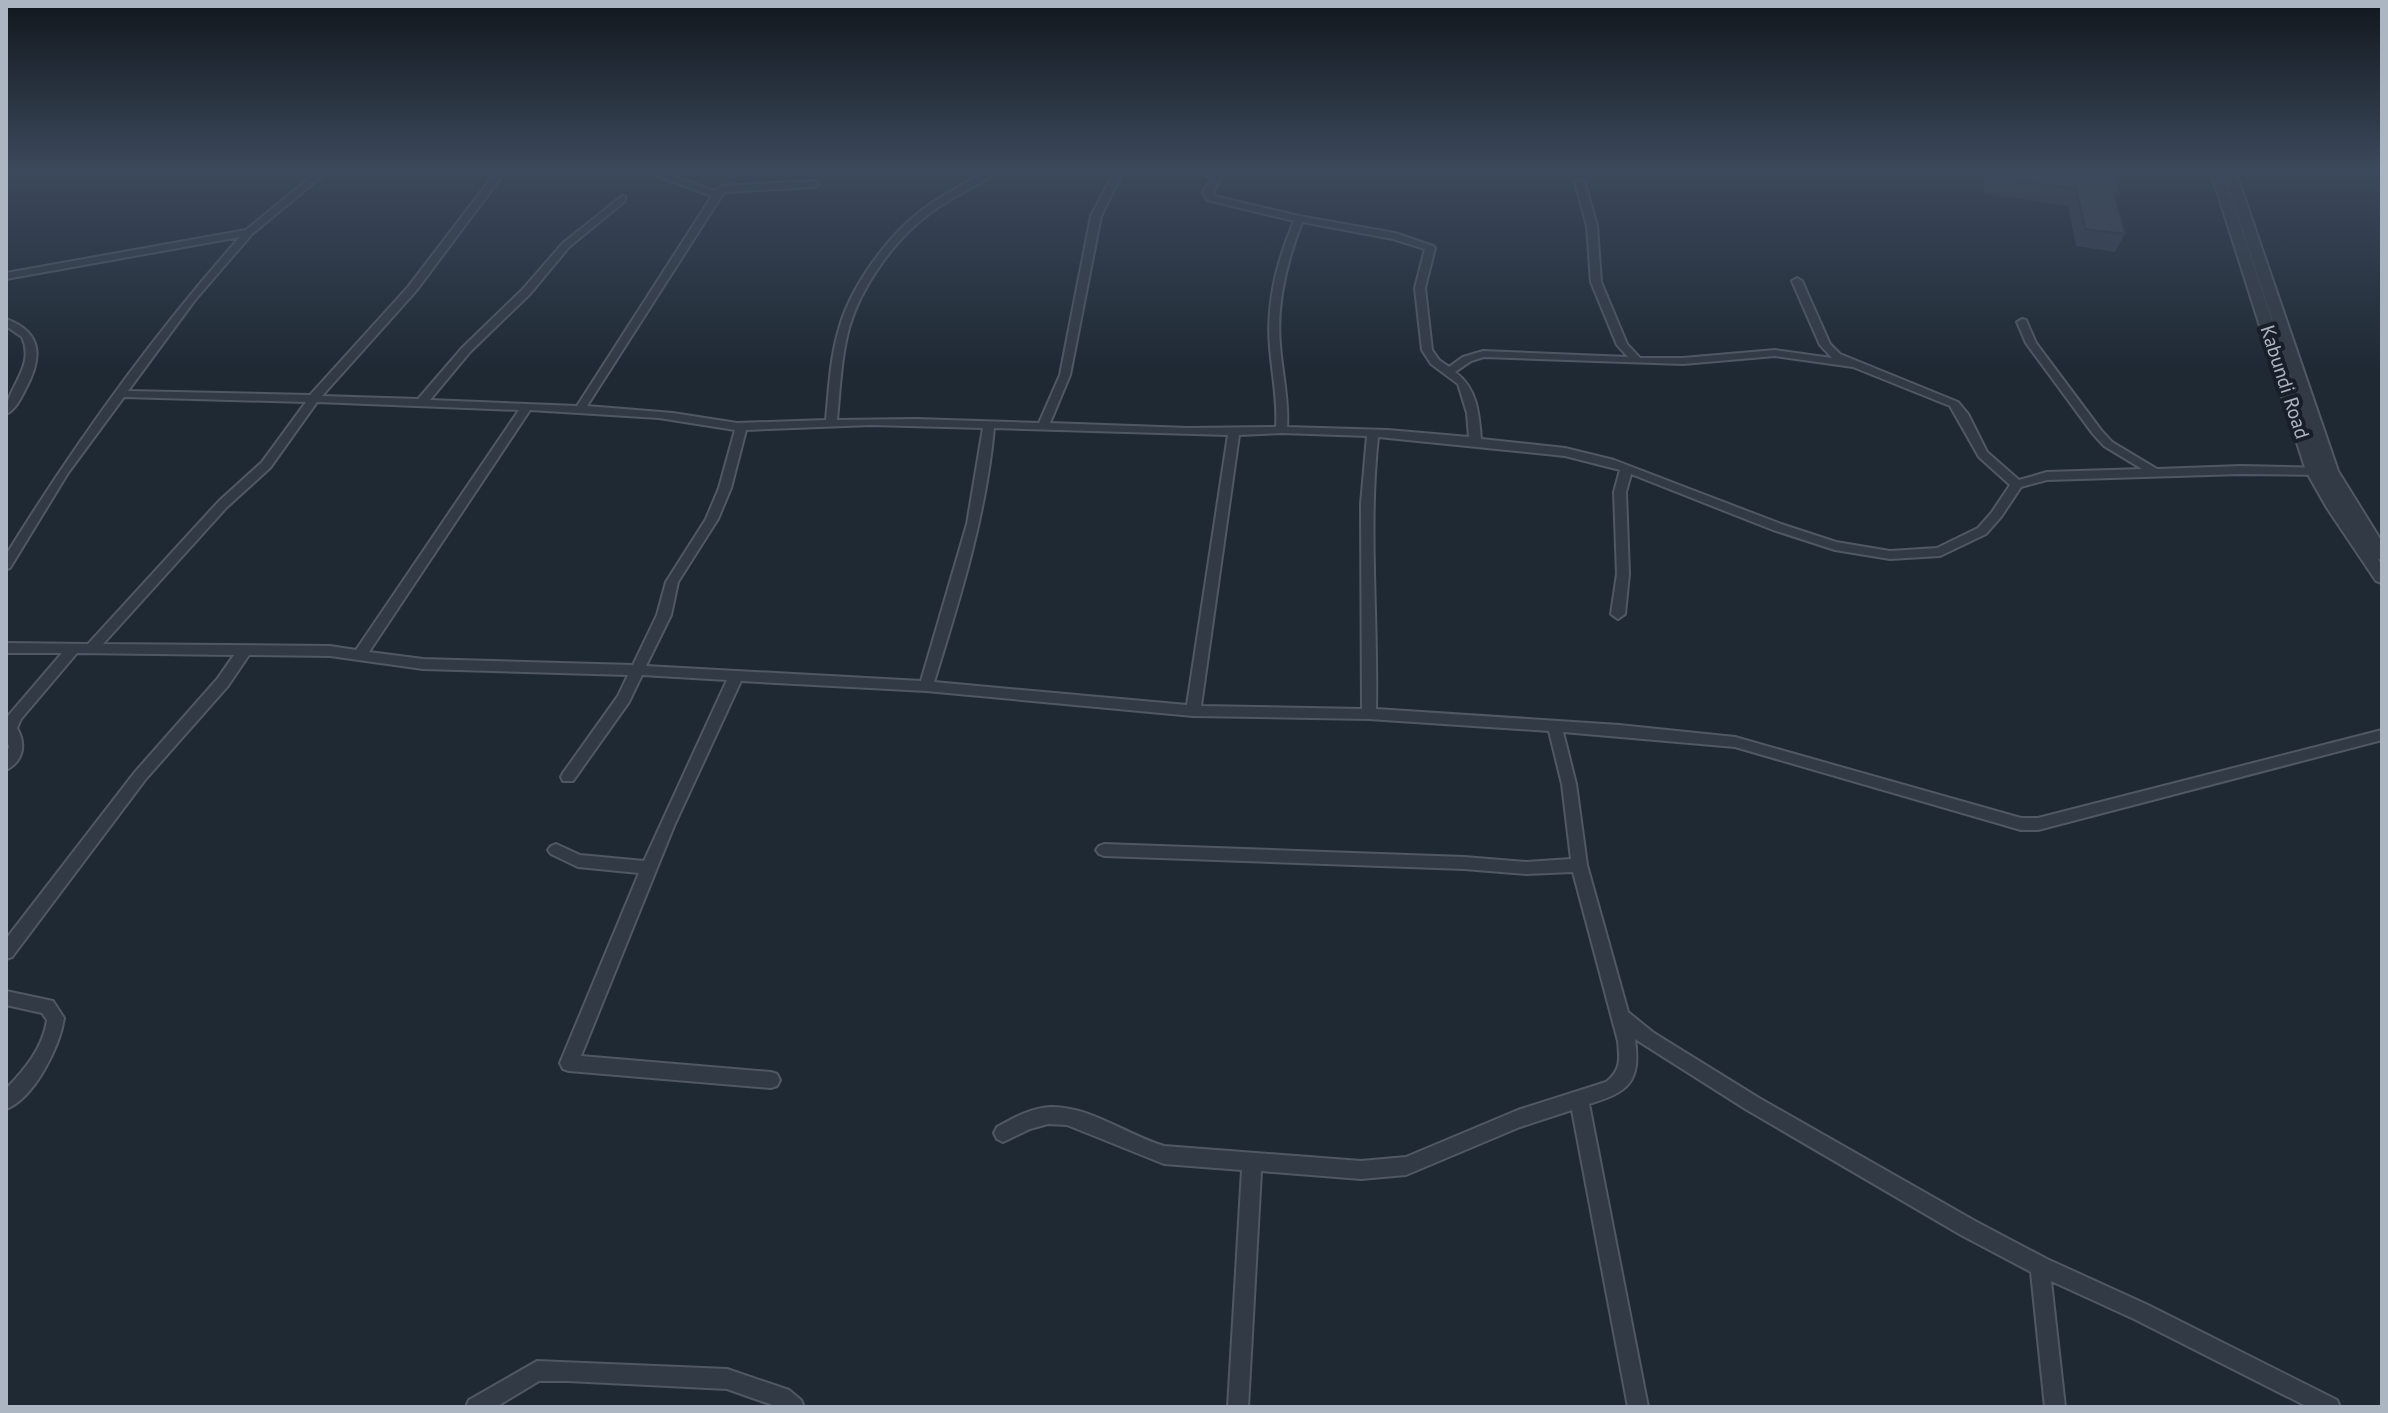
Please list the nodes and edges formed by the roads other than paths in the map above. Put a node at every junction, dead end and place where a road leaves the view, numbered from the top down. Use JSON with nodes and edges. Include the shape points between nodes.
{"nodes":[{"id":1,"x":216,"y":238,"type":"edge"},
{"id":2,"x":244,"y":238,"type":"edge"},
{"id":3,"x":451,"y":238,"type":"edge"},
{"id":4,"x":575,"y":238,"type":"edge"},
{"id":5,"x":690,"y":238,"type":"edge"},
{"id":6,"x":901,"y":238,"type":"edge"},
{"id":7,"x":1092,"y":238,"type":"edge"},
{"id":8,"x":1292,"y":238,"type":"edge"},
{"id":9,"x":1401,"y":238,"type":"edge"},
{"id":10,"x":1593,"y":238,"type":"edge"},
{"id":11,"x":2242,"y":238,"type":"edge"},
{"id":12,"x":6,"y":276,"type":"edge"},
{"id":13,"x":1797,"y":281,"type":"dead end"},
{"id":14,"x":6,"y":322,"type":"edge"},
{"id":15,"x":2022,"y":322,"type":"dead end"},
{"id":16,"x":1637,"y":361,"type":"junction"},
{"id":17,"x":1852,"y":364,"type":"junction"},
{"id":18,"x":1450,"y":371,"type":"junction"},
{"id":19,"x":119,"y":394,"type":"junction"},
{"id":20,"x":314,"y":398,"type":"junction"},
{"id":21,"x":420,"y":404,"type":"junction"},
{"id":22,"x":526,"y":408,"type":"junction"},
{"id":23,"x":580,"y":409,"type":"junction"},
{"id":24,"x":6,"y":411,"type":"edge"},
{"id":25,"x":831,"y":423,"type":"junction"},
{"id":26,"x":989,"y":424,"type":"junction"},
{"id":27,"x":1044,"y":424,"type":"junction"},
{"id":28,"x":741,"y":427,"type":"junction"},
{"id":29,"x":1281,"y":430,"type":"junction"},
{"id":30,"x":1234,"y":432,"type":"junction"},
{"id":31,"x":1373,"y":434,"type":"junction"},
{"id":32,"x":1475,"y":441,"type":"junction"},
{"id":33,"x":1627,"y":468,"type":"junction"},
{"id":34,"x":2153,"y":471,"type":"junction"},
{"id":35,"x":2322,"y":471,"type":"junction"},
{"id":36,"x":2017,"y":484,"type":"junction"},
{"id":37,"x":2382,"y":555,"type":"edge"},
{"id":38,"x":6,"y":565,"type":"edge"},
{"id":39,"x":2382,"y":577,"type":"edge"},
{"id":40,"x":1618,"y":614,"type":"dead end"},
{"id":41,"x":6,"y":648,"type":"edge"},
{"id":42,"x":74,"y":648,"type":"junction"},
{"id":43,"x":92,"y":648,"type":"junction"},
{"id":44,"x":245,"y":650,"type":"junction"},
{"id":45,"x":360,"y":654,"type":"junction"},
{"id":46,"x":637,"y":670,"type":"junction"},
{"id":47,"x":736,"y":676,"type":"junction"},
{"id":48,"x":926,"y":686,"type":"junction"},
{"id":49,"x":1193,"y":711,"type":"junction"},
{"id":50,"x":1369,"y":714,"type":"junction"},
{"id":51,"x":1555,"y":727,"type":"junction"},
{"id":52,"x":2382,"y":735,"type":"edge"},
{"id":53,"x":6,"y":764,"type":"edge"},
{"id":54,"x":568,"y":777,"type":"dead end"},
{"id":55,"x":556,"y":850,"type":"dead end"},
{"id":56,"x":1104,"y":850,"type":"dead end"},
{"id":57,"x":1579,"y":865,"type":"junction"},
{"id":58,"x":649,"y":868,"type":"junction"},
{"id":59,"x":6,"y":952,"type":"edge"},
{"id":60,"x":6,"y":998,"type":"edge"},
{"id":61,"x":1623,"y":1018,"type":"junction"},
{"id":62,"x":771,"y":1080,"type":"dead end"},
{"id":63,"x":1579,"y":1098,"type":"junction"},
{"id":64,"x":6,"y":1101,"type":"edge"},
{"id":65,"x":1003,"y":1133,"type":"dead end"},
{"id":66,"x":1252,"y":1162,"type":"junction"},
{"id":67,"x":2040,"y":1266,"type":"junction"},
{"id":68,"x":476,"y":1407,"type":"edge"},
{"id":69,"x":794,"y":1407,"type":"edge"},
{"id":70,"x":1238,"y":1407,"type":"edge"},
{"id":71,"x":1638,"y":1407,"type":"edge"},
{"id":72,"x":2055,"y":1407,"type":"edge"},
{"id":73,"x":2330,"y":1407,"type":"edge"}],
"edges":[{"from":1,"to":12,"type":"street"},
{"from":2,"to":19,"type":"street"},
{"from":3,"to":20,"type":"street"},
{"from":4,"to":21,"type":"street"},
{"from":5,"to":23,"type":"street"},
{"from":6,"to":25,"type":"street","via":[[844,328]]},
{"from":7,"to":27,"type":"street","via":[[1065,375]]},
{"from":8,"to":29,"type":"street","via":[[1276,307],[1274,345],[1285,408]]},
{"from":9,"to":18,"type":"street","via":[[1430,248],[1420,288],[1427,350]]},
{"from":10,"to":16,"type":"street","via":[[1596,282],[1622,345]]},
{"from":11,"to":35,"type":"street","name":"Kabundi Road"},
{"from":13,"to":17,"type":"street","via":[[1825,345]]},
{"from":14,"to":24,"type":"street","via":[[25,334],[30,347],[24,385]]},
{"from":15,"to":34,"type":"street","via":[[2031,343],[2103,438]]},
{"from":16,"to":17,"type":"street","via":[[1775,353]]},
{"from":16,"to":18,"type":"street","via":[[1483,354]]},
{"from":17,"to":36,"type":"street","via":[[1954,404],[1979,449]]},
{"from":18,"to":32,"type":"street","via":[[1463,383],[1469,399]]},
{"from":19,"to":20,"type":"street"},
{"from":19,"to":38,"type":"street"},
{"from":20,"to":21,"type":"street"},
{"from":20,"to":43,"type":"street","via":[[266,465],[223,504]]},
{"from":21,"to":22,"type":"street"},
{"from":22,"to":23,"type":"street"},
{"from":22,"to":45,"type":"street"},
{"from":23,"to":28,"type":"street"},
{"from":25,"to":26,"type":"street"},
{"from":25,"to":28,"type":"street"},
{"from":26,"to":27,"type":"street"},
{"from":26,"to":48,"type":"street","via":[[978,502]]},
{"from":27,"to":30,"type":"street"},
{"from":28,"to":46,"type":"street","via":[[712,519],[672,582],[664,615]]},
{"from":29,"to":30,"type":"street"},
{"from":29,"to":31,"type":"street"},
{"from":30,"to":49,"type":"street"},
{"from":31,"to":32,"type":"street"},
{"from":31,"to":50,"type":"street","via":[[1366,520]]},
{"from":32,"to":33,"type":"street","via":[[1571,452]]},
{"from":33,"to":36,"type":"street","via":[[1713,505],[1888,555],[1923,556],[1967,540],[1995,517]]},
{"from":33,"to":40,"type":"street","via":[[1620,492],[1623,574]]},
{"from":34,"to":35,"type":"street"},
{"from":34,"to":36,"type":"street","via":[[2047,476]]},
{"from":35,"to":37,"type":"street","name":"Kabundi Road"},
{"from":35,"to":39,"type":"street","name":"Kabundi Road","via":[[2335,508]]},
{"from":41,"to":42,"type":"street"},
{"from":42,"to":43,"type":"street"},
{"from":42,"to":53,"type":"street","via":[[11,723],[17,749]]},
{"from":43,"to":44,"type":"street"},
{"from":44,"to":45,"type":"street"},
{"from":44,"to":59,"type":"street","via":[[140,776]]},
{"from":45,"to":46,"type":"street","via":[[423,664]]},
{"from":46,"to":47,"type":"street"},
{"from":46,"to":54,"type":"street","via":[[612,718]]},
{"from":47,"to":48,"type":"street"},
{"from":47,"to":58,"type":"street"},
{"from":48,"to":49,"type":"street"},
{"from":49,"to":50,"type":"street"},
{"from":50,"to":51,"type":"street"},
{"from":51,"to":52,"type":"street","via":[[1735,742],[2021,824],[2038,824]]},
{"from":51,"to":57,"type":"street","via":[[1569,784]]},
{"from":55,"to":58,"type":"street","via":[[591,864]]},
{"from":56,"to":57,"type":"street","via":[[1526,868]]},
{"from":57,"to":61,"type":"street"},
{"from":58,"to":62,"type":"street","via":[[569,1063]]},
{"from":60,"to":64,"type":"street","via":[[47,1006],[56,1018],[43,1054]]},
{"from":61,"to":63,"type":"street","via":[[1628,1057],[1624,1078],[1611,1089]]},
{"from":61,"to":67,"type":"street","via":[[1753,1104]]},
{"from":63,"to":66,"type":"street","via":[[1406,1166],[1361,1170]]},
{"from":63,"to":71,"type":"street"},
{"from":65,"to":66,"type":"street","via":[[1036,1116],[1065,1116],[1091,1122],[1143,1150]]},
{"from":66,"to":70,"type":"street"},
{"from":67,"to":72,"type":"street"},
{"from":67,"to":73,"type":"street"},
{"from":68,"to":69,"type":"street","via":[[537,1371],[727,1379],[782,1397]]}]}
